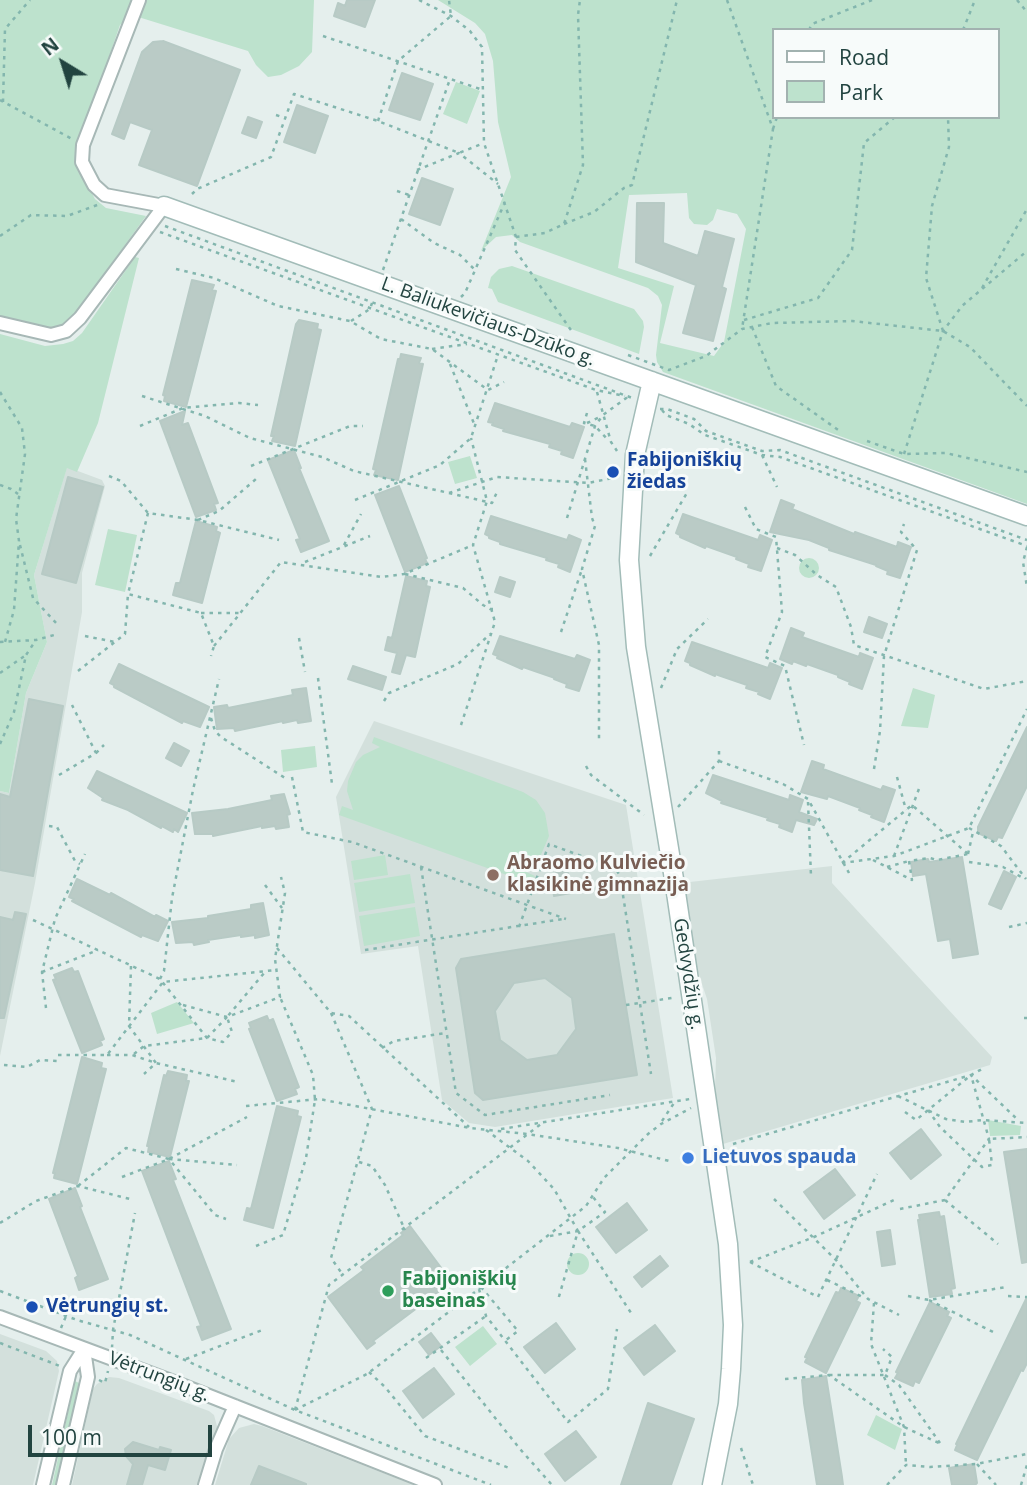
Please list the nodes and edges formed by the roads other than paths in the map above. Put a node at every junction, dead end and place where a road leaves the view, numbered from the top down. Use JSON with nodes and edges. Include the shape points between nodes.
{"nodes":[{"id":1,"x":139,"y":0,"type":"edge"},
{"id":2,"x":164,"y":206,"type":"junction"},
{"id":3,"x":0,"y":323,"type":"edge"},
{"id":4,"x":652,"y":381,"type":"junction"},
{"id":5,"x":1027,"y":516,"type":"edge"},
{"id":6,"x":0,"y":1317,"type":"edge"},
{"id":7,"x":84,"y":1349,"type":"junction"},
{"id":8,"x":235,"y":1406,"type":"junction"},
{"id":9,"x":43,"y":1485,"type":"edge"},
{"id":10,"x":63,"y":1485,"type":"edge"},
{"id":11,"x":205,"y":1485,"type":"edge"},
{"id":12,"x":435,"y":1485,"type":"edge"},
{"id":13,"x":712,"y":1485,"type":"edge"}],
"edges":[{"from":1,"to":2,"type":"street","via":[[83,145],[82,162],[94,185],[109,197]]},
{"from":2,"to":3,"type":"street","via":[[66,331],[51,335]]},
{"from":2,"to":4,"type":"main road","name":"L. Baliukevičiaus-Dzūko g."},
{"from":4,"to":5,"type":"main road","name":"L. Baliukevičiaus-Dzūko g.","via":[[901,461]]},
{"from":4,"to":13,"type":"main road","name":"Gedvydžių g.","via":[[635,456],[629,560],[636,648],[729,1257],[731,1368]]},
{"from":6,"to":7,"type":"street","name":"Vėtrungių g."},
{"from":7,"to":8,"type":"street","name":"Vėtrungių g."},
{"from":7,"to":9,"type":"street","via":[[69,1371]]},
{"from":7,"to":10,"type":"street","via":[[88,1377]]},
{"from":8,"to":11,"type":"street"},
{"from":8,"to":12,"type":"street","name":"Vėtrungių g."}]}
